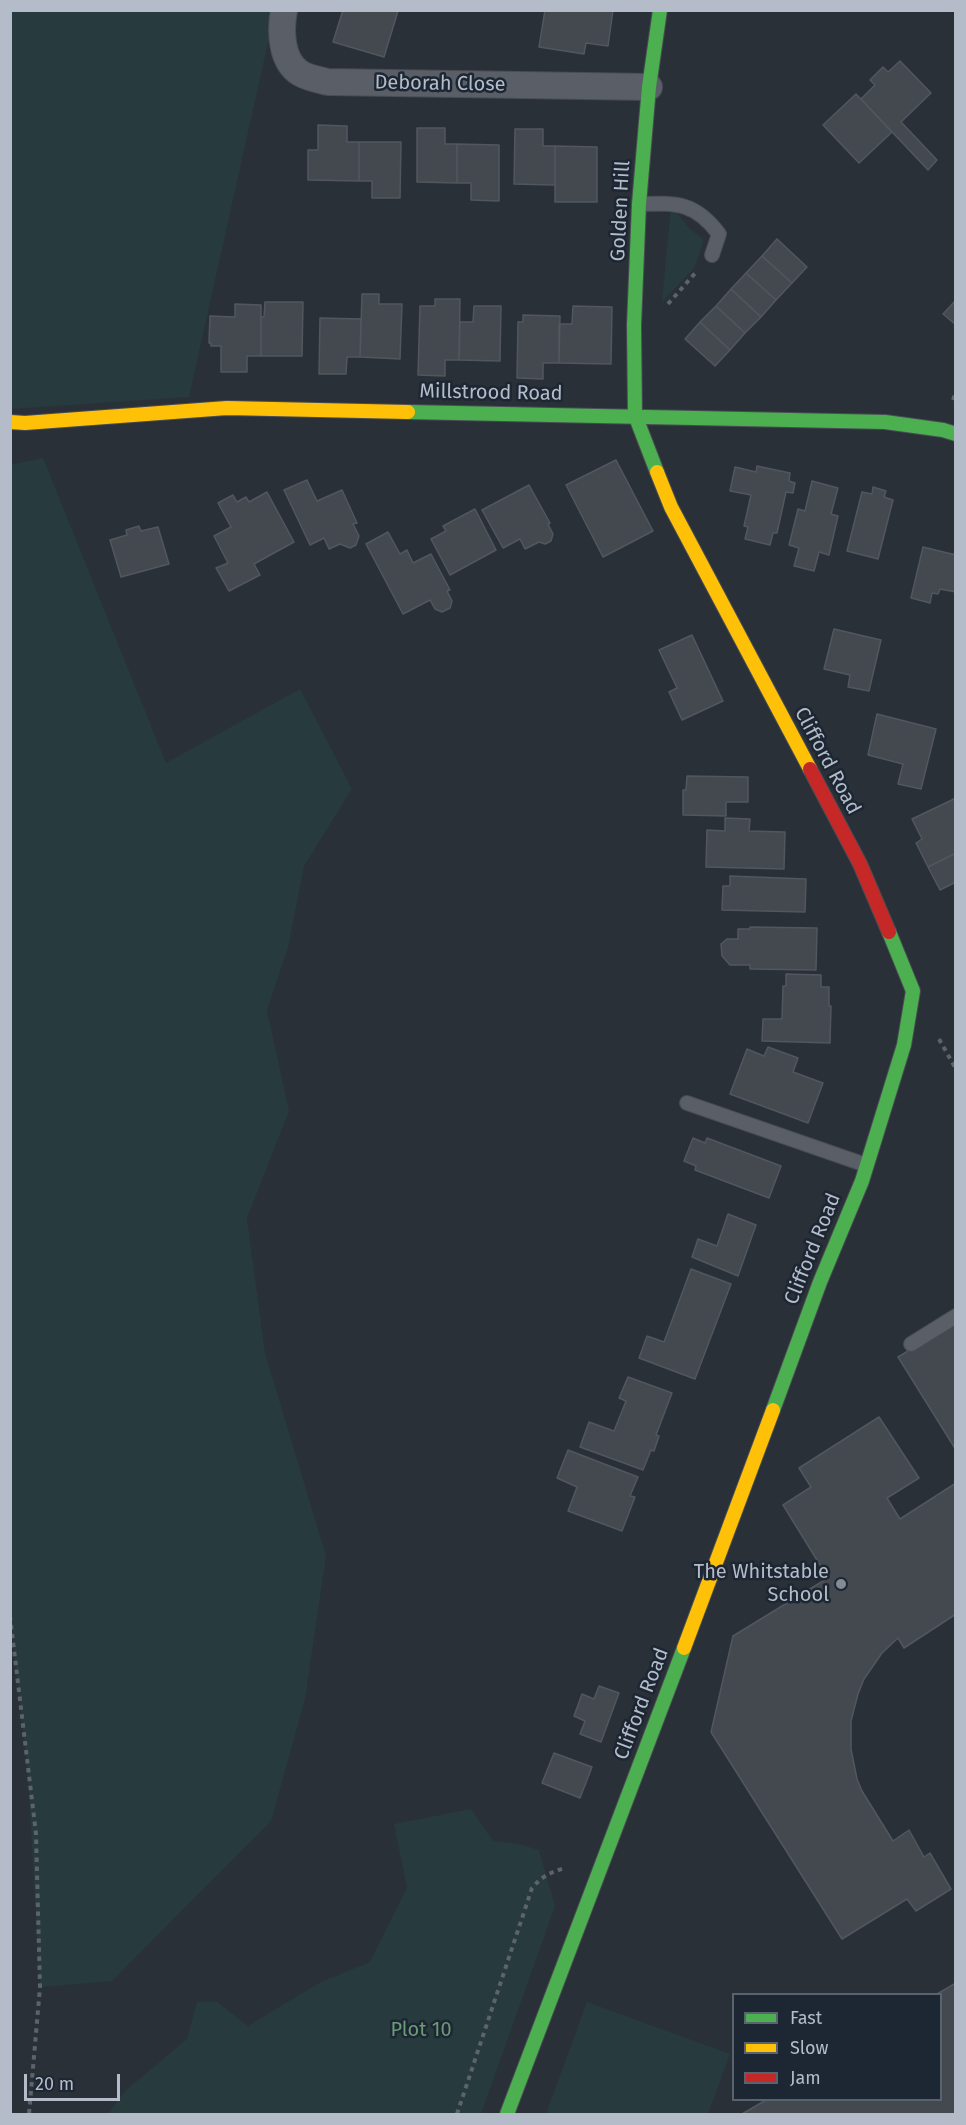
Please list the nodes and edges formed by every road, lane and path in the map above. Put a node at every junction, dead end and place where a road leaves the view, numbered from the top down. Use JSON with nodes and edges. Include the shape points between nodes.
{"nodes":[{"id":1,"x":284,"y":10,"type":"edge"},
{"id":2,"x":660,"y":10,"type":"edge"},
{"id":3,"x":649,"y":87,"type":"junction"},
{"id":4,"x":639,"y":204,"type":"junction"},
{"id":5,"x":712,"y":255,"type":"joint"},
{"id":6,"x":634,"y":325,"type":"junction"},
{"id":7,"x":635,"y":415,"type":"junction"},
{"id":8,"x":10,"y":422,"type":"edge"},
{"id":9,"x":25,"y":423,"type":"junction"},
{"id":10,"x":10,"y":429,"type":"edge"},
{"id":11,"x":956,"y":435,"type":"edge"},
{"id":12,"x":687,"y":1103,"type":"dead end"},
{"id":13,"x":866,"y":1165,"type":"junction"},
{"id":14,"x":956,"y":1316,"type":"edge"},
{"id":15,"x":911,"y":1344,"type":"dead end"},
{"id":16,"x":10,"y":1616,"type":"edge"},
{"id":17,"x":603,"y":1863,"type":"junction"},
{"id":18,"x":30,"y":2115,"type":"edge"},
{"id":19,"x":457,"y":2115,"type":"edge"},
{"id":20,"x":507,"y":2115,"type":"edge"}],
"edges":[{"from":1,"to":3,"type":"street","name":"Deborah Close","via":[[283,43],[288,62],[301,74],[328,82]]},
{"from":2,"to":3,"type":"street","name":"Golden Hill"},
{"from":3,"to":4,"type":"street","name":"Golden Hill"},
{"from":4,"to":5,"type":"lane","via":[[676,204],[706,217],[719,234]]},
{"from":4,"to":6,"type":"street","name":"Golden Hill"},
{"from":5,"to":6,"type":"path","via":[[665,308]]},
{"from":6,"to":7,"type":"street","name":"Golden Hill"},
{"from":7,"to":9,"type":"street","name":"Millstrood Road","via":[[227,408]]},
{"from":7,"to":11,"type":"street","name":"Millstrood Road","via":[[885,422]]},
{"from":7,"to":13,"type":"street","name":"Clifford Road","via":[[671,507],[860,864],[913,992],[904,1045]]},
{"from":8,"to":9,"type":"street","name":"Millstrood Road"},
{"from":9,"to":10,"type":"street","name":"Millstrood Road"},
{"from":12,"to":13,"type":"lane"},
{"from":13,"to":17,"type":"street","name":"Clifford Road"},
{"from":14,"to":15,"type":"lane"},
{"from":16,"to":18,"type":"path","via":[[36,1834],[40,1987]]},
{"from":17,"to":19,"type":"path","via":[[551,1872],[532,1888]]},
{"from":17,"to":20,"type":"street","name":"Clifford Road"}]}
